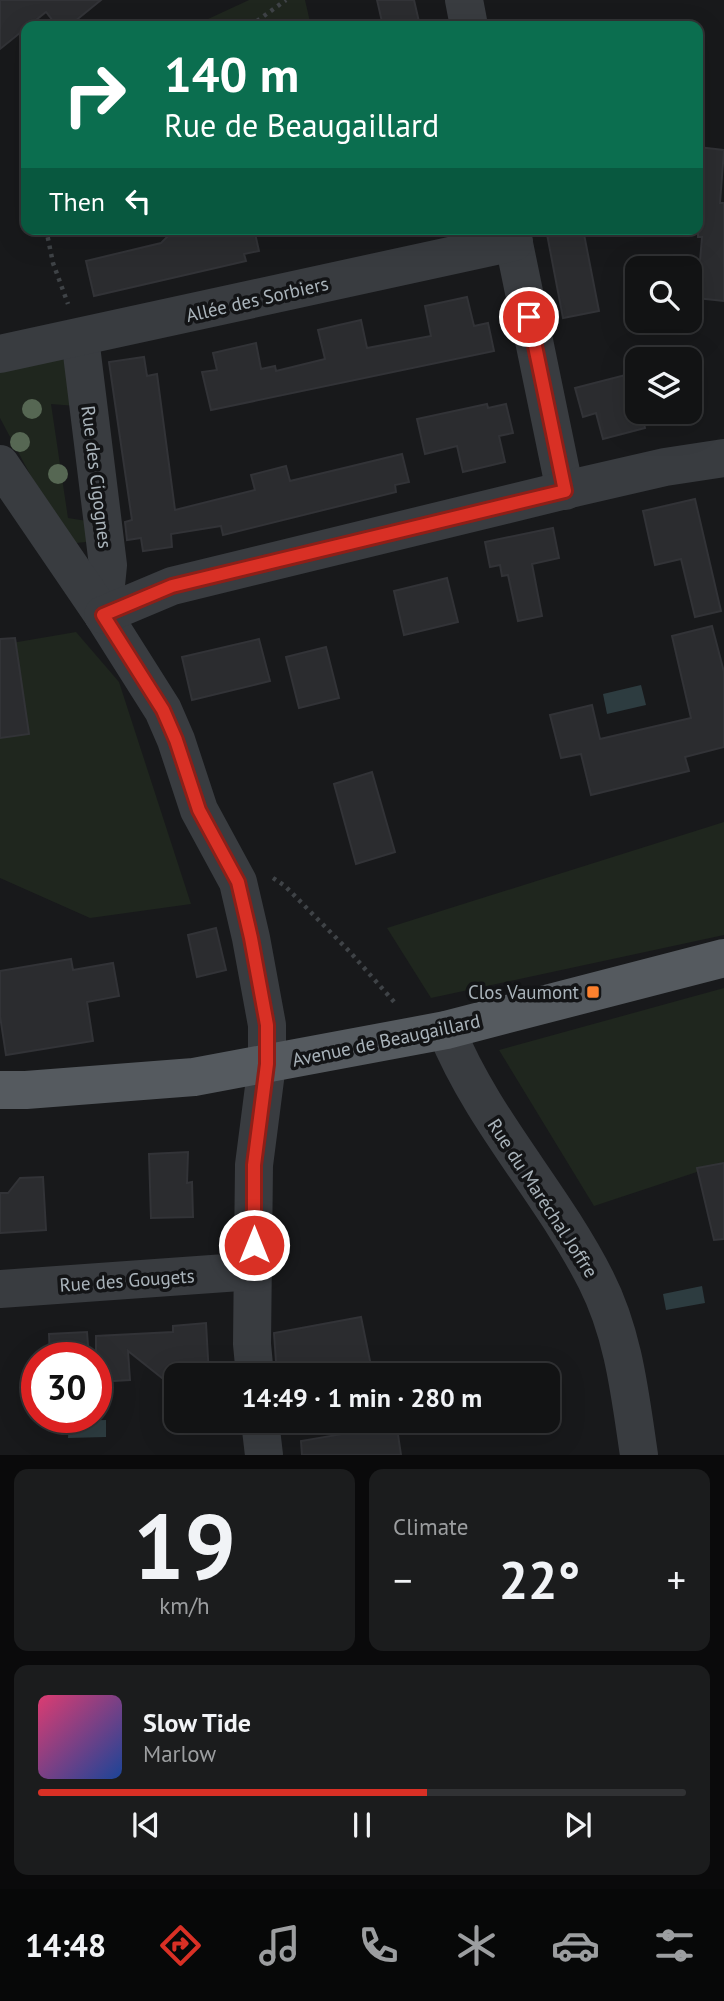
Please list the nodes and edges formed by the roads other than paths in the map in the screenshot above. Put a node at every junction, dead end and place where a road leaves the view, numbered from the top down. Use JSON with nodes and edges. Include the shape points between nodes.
{"nodes":[{"id":1,"x":464,"y":0,"type":"edge"},
{"id":2,"x":468,"y":21,"type":"edge"},
{"id":3,"x":512,"y":236,"type":"edge"},
{"id":4,"x":80,"y":338,"type":"junction"},
{"id":5,"x":0,"y":354,"type":"edge"},
{"id":6,"x":0,"y":464,"type":"edge"},
{"id":7,"x":723,"y":464,"type":"edge"},
{"id":8,"x":565,"y":491,"type":"junction"},
{"id":9,"x":103,"y":615,"type":"junction"},
{"id":10,"x":724,"y":958,"type":"edge"},
{"id":11,"x":433,"y":1032,"type":"junction"},
{"id":12,"x":267,"y":1064,"type":"junction"},
{"id":13,"x":0,"y":1090,"type":"edge"},
{"id":14,"x":254,"y":1271,"type":"junction"},
{"id":15,"x":0,"y":1289,"type":"edge"},
{"id":16,"x":254,"y":1363,"type":"edge"},
{"id":17,"x":261,"y":1433,"type":"edge"},
{"id":18,"x":264,"y":1455,"type":"edge"},
{"id":19,"x":639,"y":1455,"type":"edge"}],
"edges":[{"from":1,"to":2,"type":"street"},
{"from":3,"to":4,"type":"street","name":"Allée des Sorbiers"},
{"from":3,"to":8,"type":"street"},
{"from":4,"to":5,"type":"street","name":"Allée des Sorbiers"},
{"from":4,"to":9,"type":"street","name":"Rue des Cigognes","via":[[108,565]]},
{"from":6,"to":9,"type":"street"},
{"from":7,"to":8,"type":"street","via":[[665,467]]},
{"from":8,"to":9,"type":"street","via":[[172,586]]},
{"from":9,"to":12,"type":"street","via":[[163,710],[199,810],[238,882],[267,1025]]},
{"from":10,"to":11,"type":"main road","name":"Avenue de Beaugaillard"},
{"from":11,"to":12,"type":"main road","name":"Avenue de Beaugaillard"},
{"from":11,"to":19,"type":"street","name":"Rue du Maréchal Joffre","via":[[459,1062],[598,1283],[621,1341]]},
{"from":12,"to":13,"type":"main road","name":"Avenue de Beaugaillard","via":[[194,1077]]},
{"from":12,"to":14,"type":"street","via":[[254,1165]]},
{"from":14,"to":15,"type":"street","name":"Rue des Gougets"},
{"from":14,"to":16,"type":"street"},
{"from":17,"to":18,"type":"street"}]}
